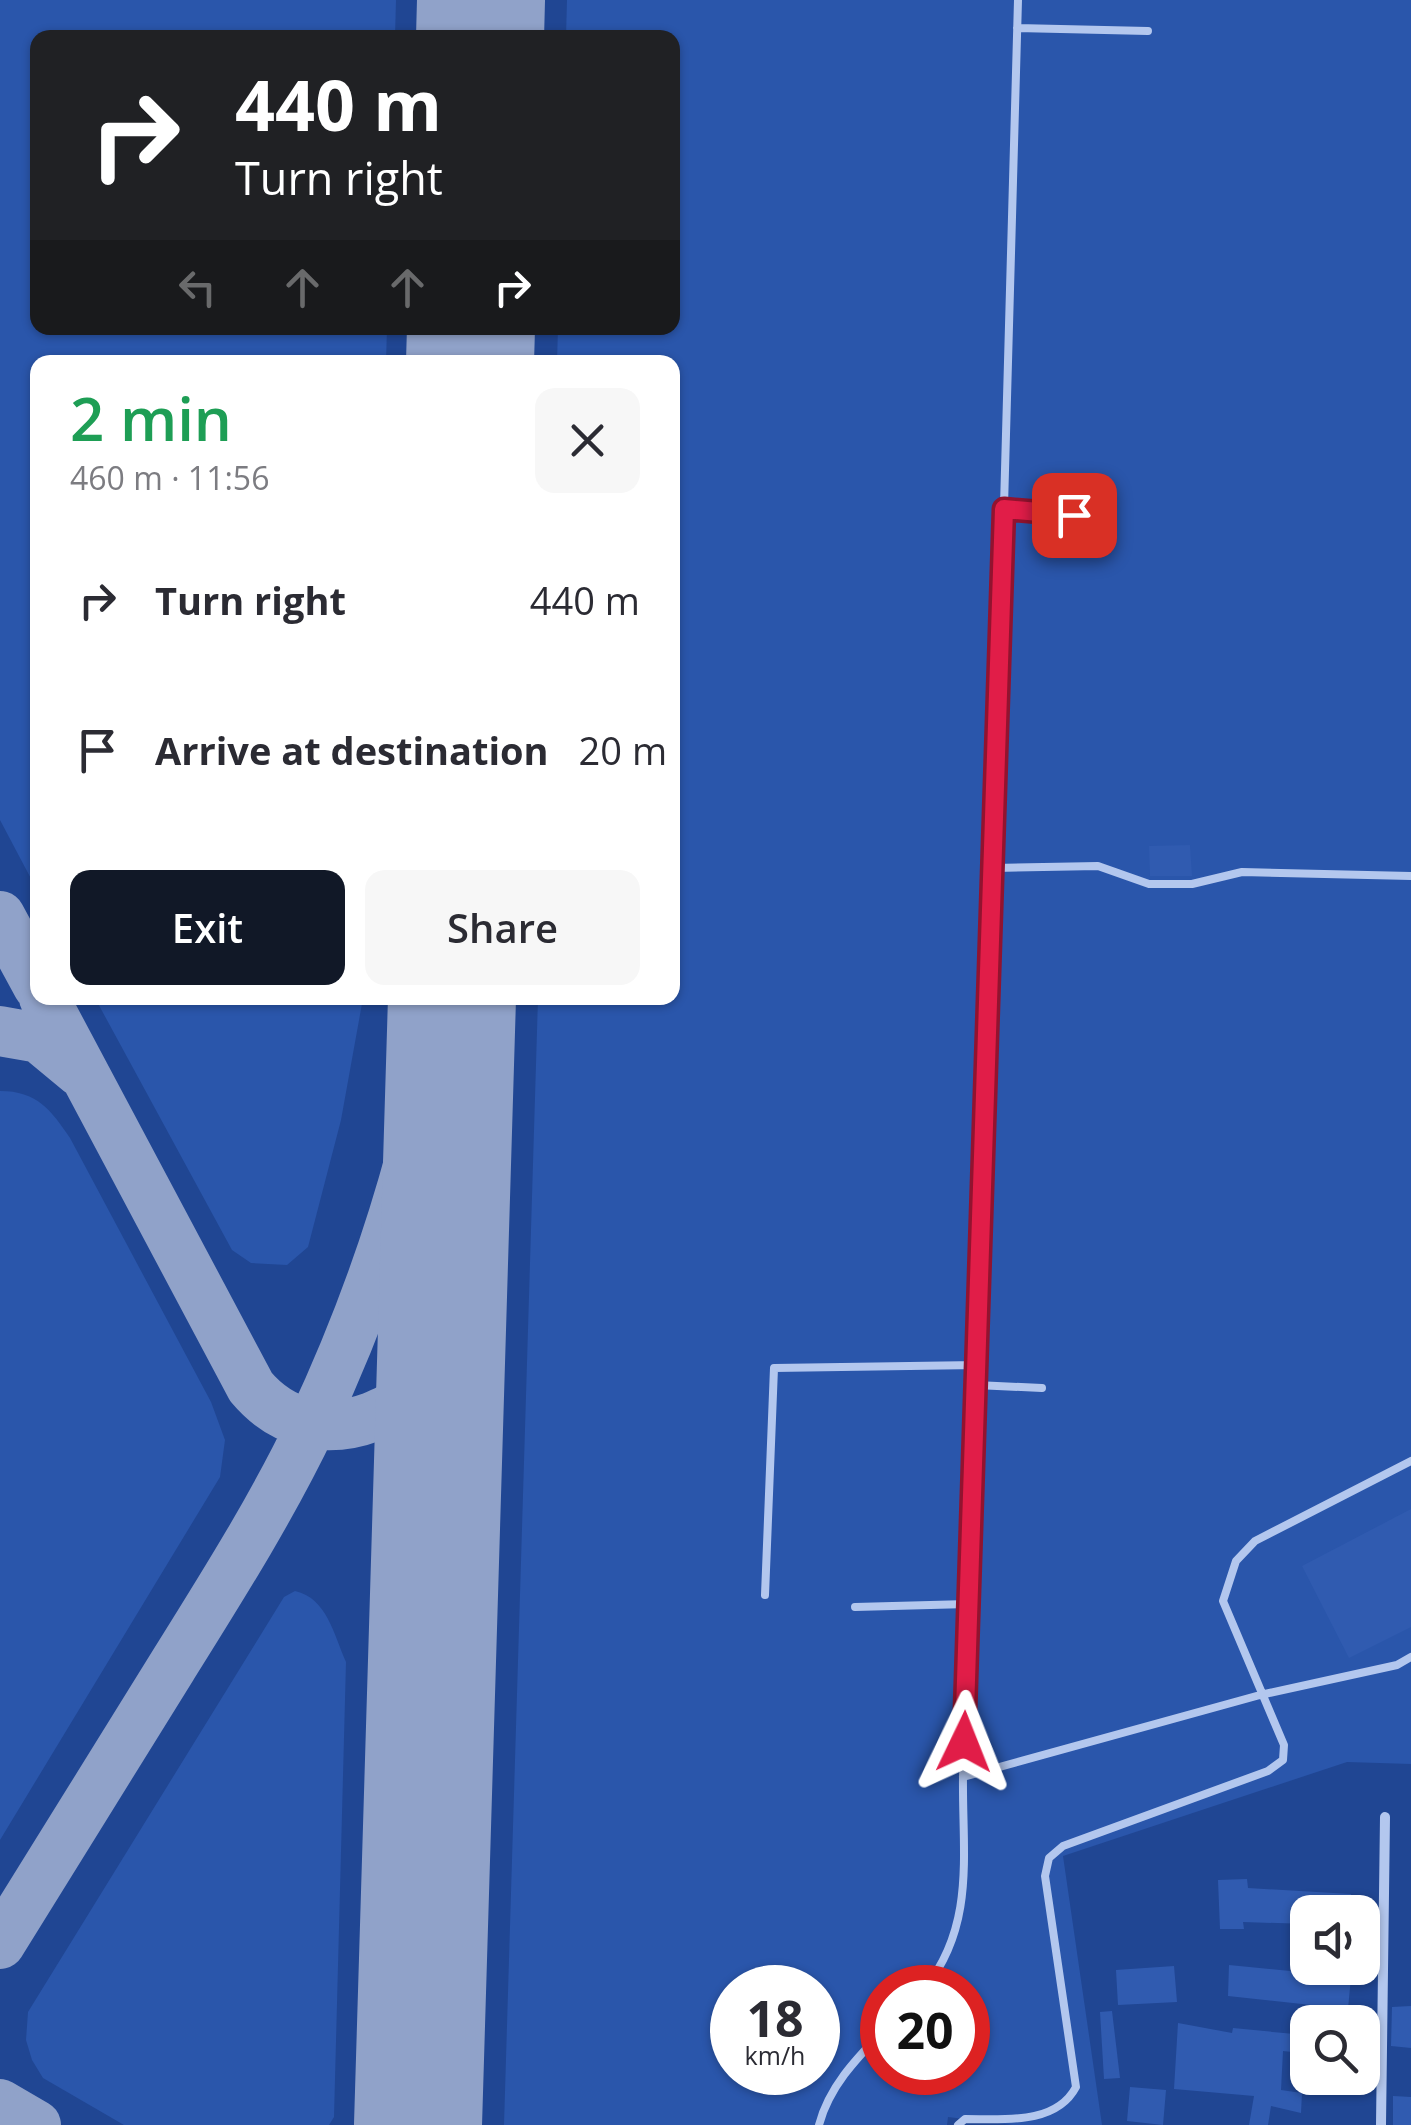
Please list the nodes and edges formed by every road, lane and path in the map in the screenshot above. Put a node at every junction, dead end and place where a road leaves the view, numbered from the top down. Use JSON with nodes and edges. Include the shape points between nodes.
{"nodes":[{"id":1,"x":1018,"y":0,"type":"edge"},
{"id":2,"x":1017,"y":28,"type":"junction"},
{"id":3,"x":1148,"y":31,"type":"dead end"},
{"id":4,"x":1004,"y":509,"type":"junction"},
{"id":5,"x":1074,"y":515,"type":"dead end"},
{"id":6,"x":994,"y":868,"type":"junction"},
{"id":7,"x":1411,"y":876,"type":"edge"},
{"id":8,"x":977,"y":1365,"type":"junction"},
{"id":9,"x":976,"y":1385,"type":"junction"},
{"id":10,"x":1042,"y":1388,"type":"dead end"},
{"id":11,"x":1411,"y":1461,"type":"edge"},
{"id":12,"x":765,"y":1595,"type":"dead end"},
{"id":13,"x":968,"y":1604,"type":"junction"},
{"id":14,"x":854,"y":1607,"type":"dead end"},
{"id":15,"x":1411,"y":1658,"type":"edge"},
{"id":16,"x":1260,"y":1694,"type":"junction"},
{"id":17,"x":963,"y":1776,"type":"junction"},
{"id":18,"x":1385,"y":1817,"type":"dead end"},
{"id":19,"x":940,"y":1965,"type":"edge"},
{"id":20,"x":860,"y":2056,"type":"edge"},
{"id":21,"x":819,"y":2125,"type":"edge"},
{"id":22,"x":958,"y":2125,"type":"edge"},
{"id":23,"x":1381,"y":2125,"type":"edge"}],
"edges":[{"from":1,"to":2,"type":"lane"},
{"from":2,"to":3,"type":"lane"},
{"from":2,"to":4,"type":"lane"},
{"from":4,"to":5,"type":"lane"},
{"from":4,"to":6,"type":"lane"},
{"from":6,"to":7,"type":"lane","via":[[1098,866],[1148,884],[1192,884],[1242,872]]},
{"from":6,"to":8,"type":"lane"},
{"from":8,"to":9,"type":"lane"},
{"from":8,"to":12,"type":"lane","via":[[774,1368]]},
{"from":9,"to":10,"type":"lane"},
{"from":9,"to":13,"type":"lane"},
{"from":11,"to":16,"type":"lane","via":[[1255,1541],[1236,1561],[1223,1601]]},
{"from":13,"to":14,"type":"lane"},
{"from":13,"to":17,"type":"lane"},
{"from":15,"to":16,"type":"lane"},
{"from":16,"to":17,"type":"lane"},
{"from":16,"to":22,"type":"lane","via":[[1284,1745],[1278,1766],[1063,1846],[1048,1858],[1076,2087],[1064,2106],[1044,2117],[965,2119]]},
{"from":17,"to":19,"type":"lane","via":[[960,1916]]},
{"from":18,"to":23,"type":"street"},
{"from":20,"to":21,"type":"lane"}]}
